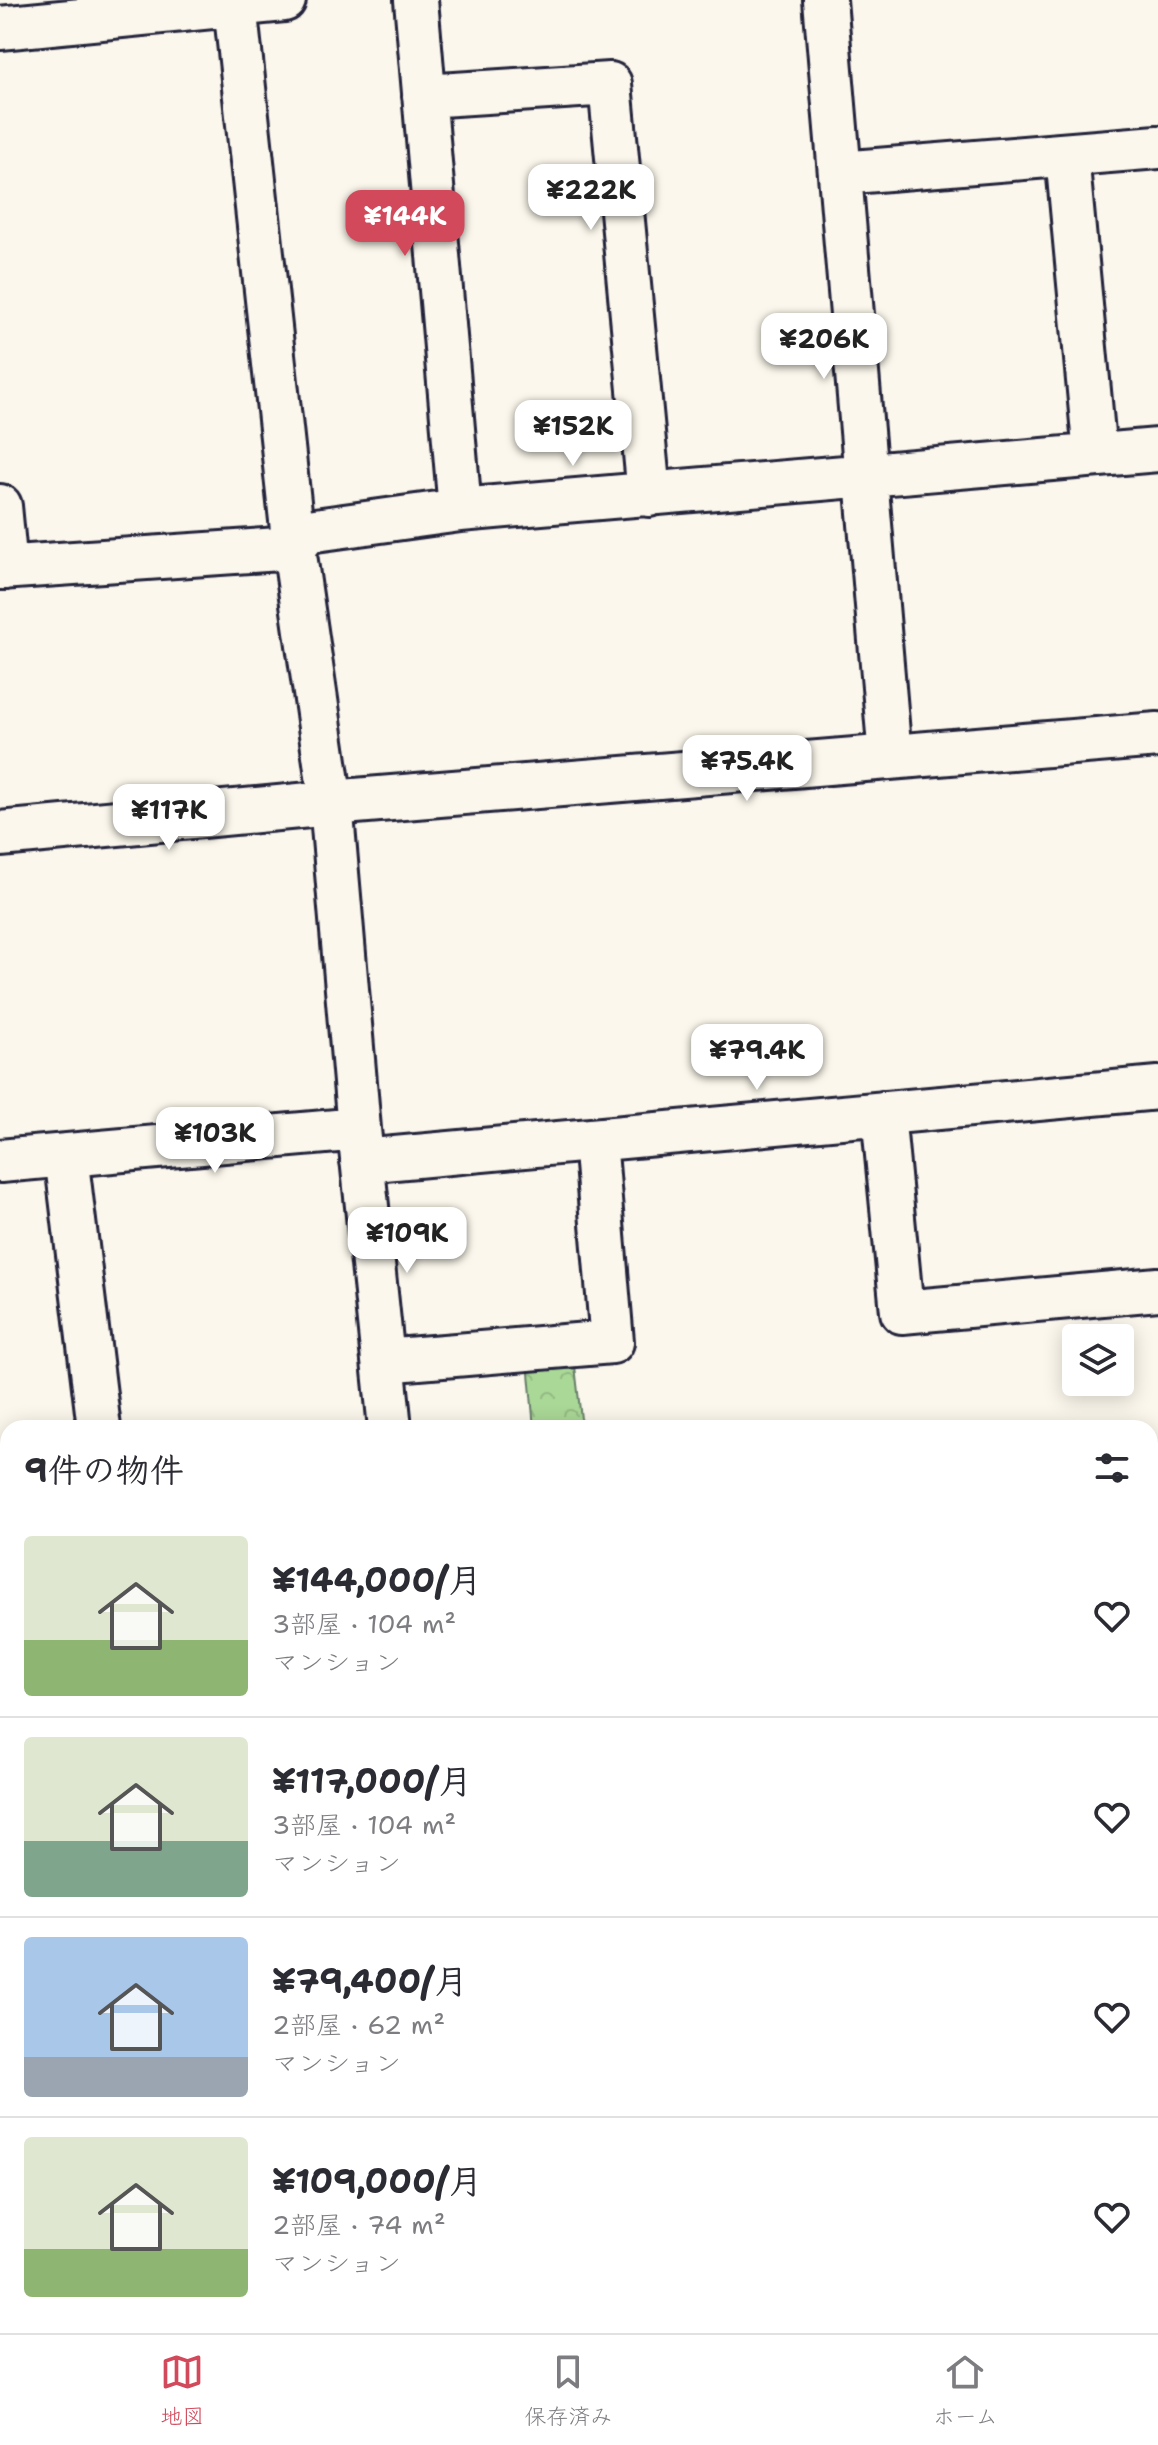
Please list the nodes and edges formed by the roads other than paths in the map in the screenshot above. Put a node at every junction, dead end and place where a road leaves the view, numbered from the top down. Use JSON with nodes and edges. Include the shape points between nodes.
{"nodes":[{"id":1,"x":284,"y":0,"type":"edge"},
{"id":2,"x":416,"y":0,"type":"edge"},
{"id":3,"x":825,"y":0,"type":"edge"},
{"id":4,"x":235,"y":5,"type":"junction"},
{"id":5,"x":0,"y":28,"type":"edge"},
{"id":6,"x":424,"y":96,"type":"junction"},
{"id":7,"x":1158,"y":147,"type":"edge"},
{"id":8,"x":1067,"y":155,"type":"junction"},
{"id":9,"x":840,"y":173,"type":"junction"},
{"id":10,"x":1158,"y":450,"type":"edge"},
{"id":11,"x":1095,"y":455,"type":"junction"},
{"id":12,"x":866,"y":477,"type":"junction"},
{"id":13,"x":649,"y":495,"type":"junction"},
{"id":14,"x":0,"y":506,"type":"edge"},
{"id":15,"x":460,"y":510,"type":"junction"},
{"id":16,"x":294,"y":548,"type":"junction"},
{"id":17,"x":3,"y":568,"type":"edge"},
{"id":18,"x":1158,"y":735,"type":"edge"},
{"id":19,"x":890,"y":757,"type":"junction"},
{"id":20,"x":331,"y":803,"type":"junction"},
{"id":21,"x":0,"y":834,"type":"edge"},
{"id":22,"x":1158,"y":1088,"type":"edge"},
{"id":23,"x":883,"y":1113,"type":"junction"},
{"id":24,"x":595,"y":1140,"type":"junction"},
{"id":25,"x":361,"y":1145,"type":"junction"},
{"id":26,"x":66,"y":1155,"type":"junction"},
{"id":27,"x":0,"y":1161,"type":"edge"},
{"id":28,"x":1158,"y":1289,"type":"edge"},
{"id":29,"x":383,"y":1361,"type":"junction"},
{"id":30,"x":98,"y":1420,"type":"edge"},
{"id":31,"x":389,"y":1420,"type":"edge"}],
"edges":[{"from":1,"to":4,"type":"street"},
{"from":2,"to":6,"type":"street"},
{"from":3,"to":9,"type":"street"},
{"from":4,"to":5,"type":"street"},
{"from":4,"to":16,"type":"street"},
{"from":6,"to":13,"type":"street","via":[[610,84]]},
{"from":6,"to":15,"type":"street"},
{"from":7,"to":8,"type":"street"},
{"from":8,"to":9,"type":"street"},
{"from":8,"to":11,"type":"street"},
{"from":9,"to":12,"type":"street"},
{"from":10,"to":11,"type":"street"},
{"from":11,"to":12,"type":"street"},
{"from":12,"to":13,"type":"street"},
{"from":12,"to":19,"type":"street"},
{"from":13,"to":15,"type":"street"},
{"from":14,"to":17,"type":"street"},
{"from":15,"to":16,"type":"street","via":[[308,531]]},
{"from":16,"to":17,"type":"street"},
{"from":16,"to":20,"type":"street"},
{"from":18,"to":19,"type":"street"},
{"from":19,"to":20,"type":"street"},
{"from":20,"to":21,"type":"street"},
{"from":20,"to":25,"type":"street"},
{"from":22,"to":23,"type":"street"},
{"from":23,"to":24,"type":"street"},
{"from":23,"to":28,"type":"street","via":[[902,1312]]},
{"from":24,"to":25,"type":"street"},
{"from":24,"to":29,"type":"street","via":[[612,1342]]},
{"from":25,"to":26,"type":"street"},
{"from":25,"to":29,"type":"street"},
{"from":26,"to":27,"type":"street"},
{"from":26,"to":30,"type":"street"},
{"from":29,"to":31,"type":"street"}]}
